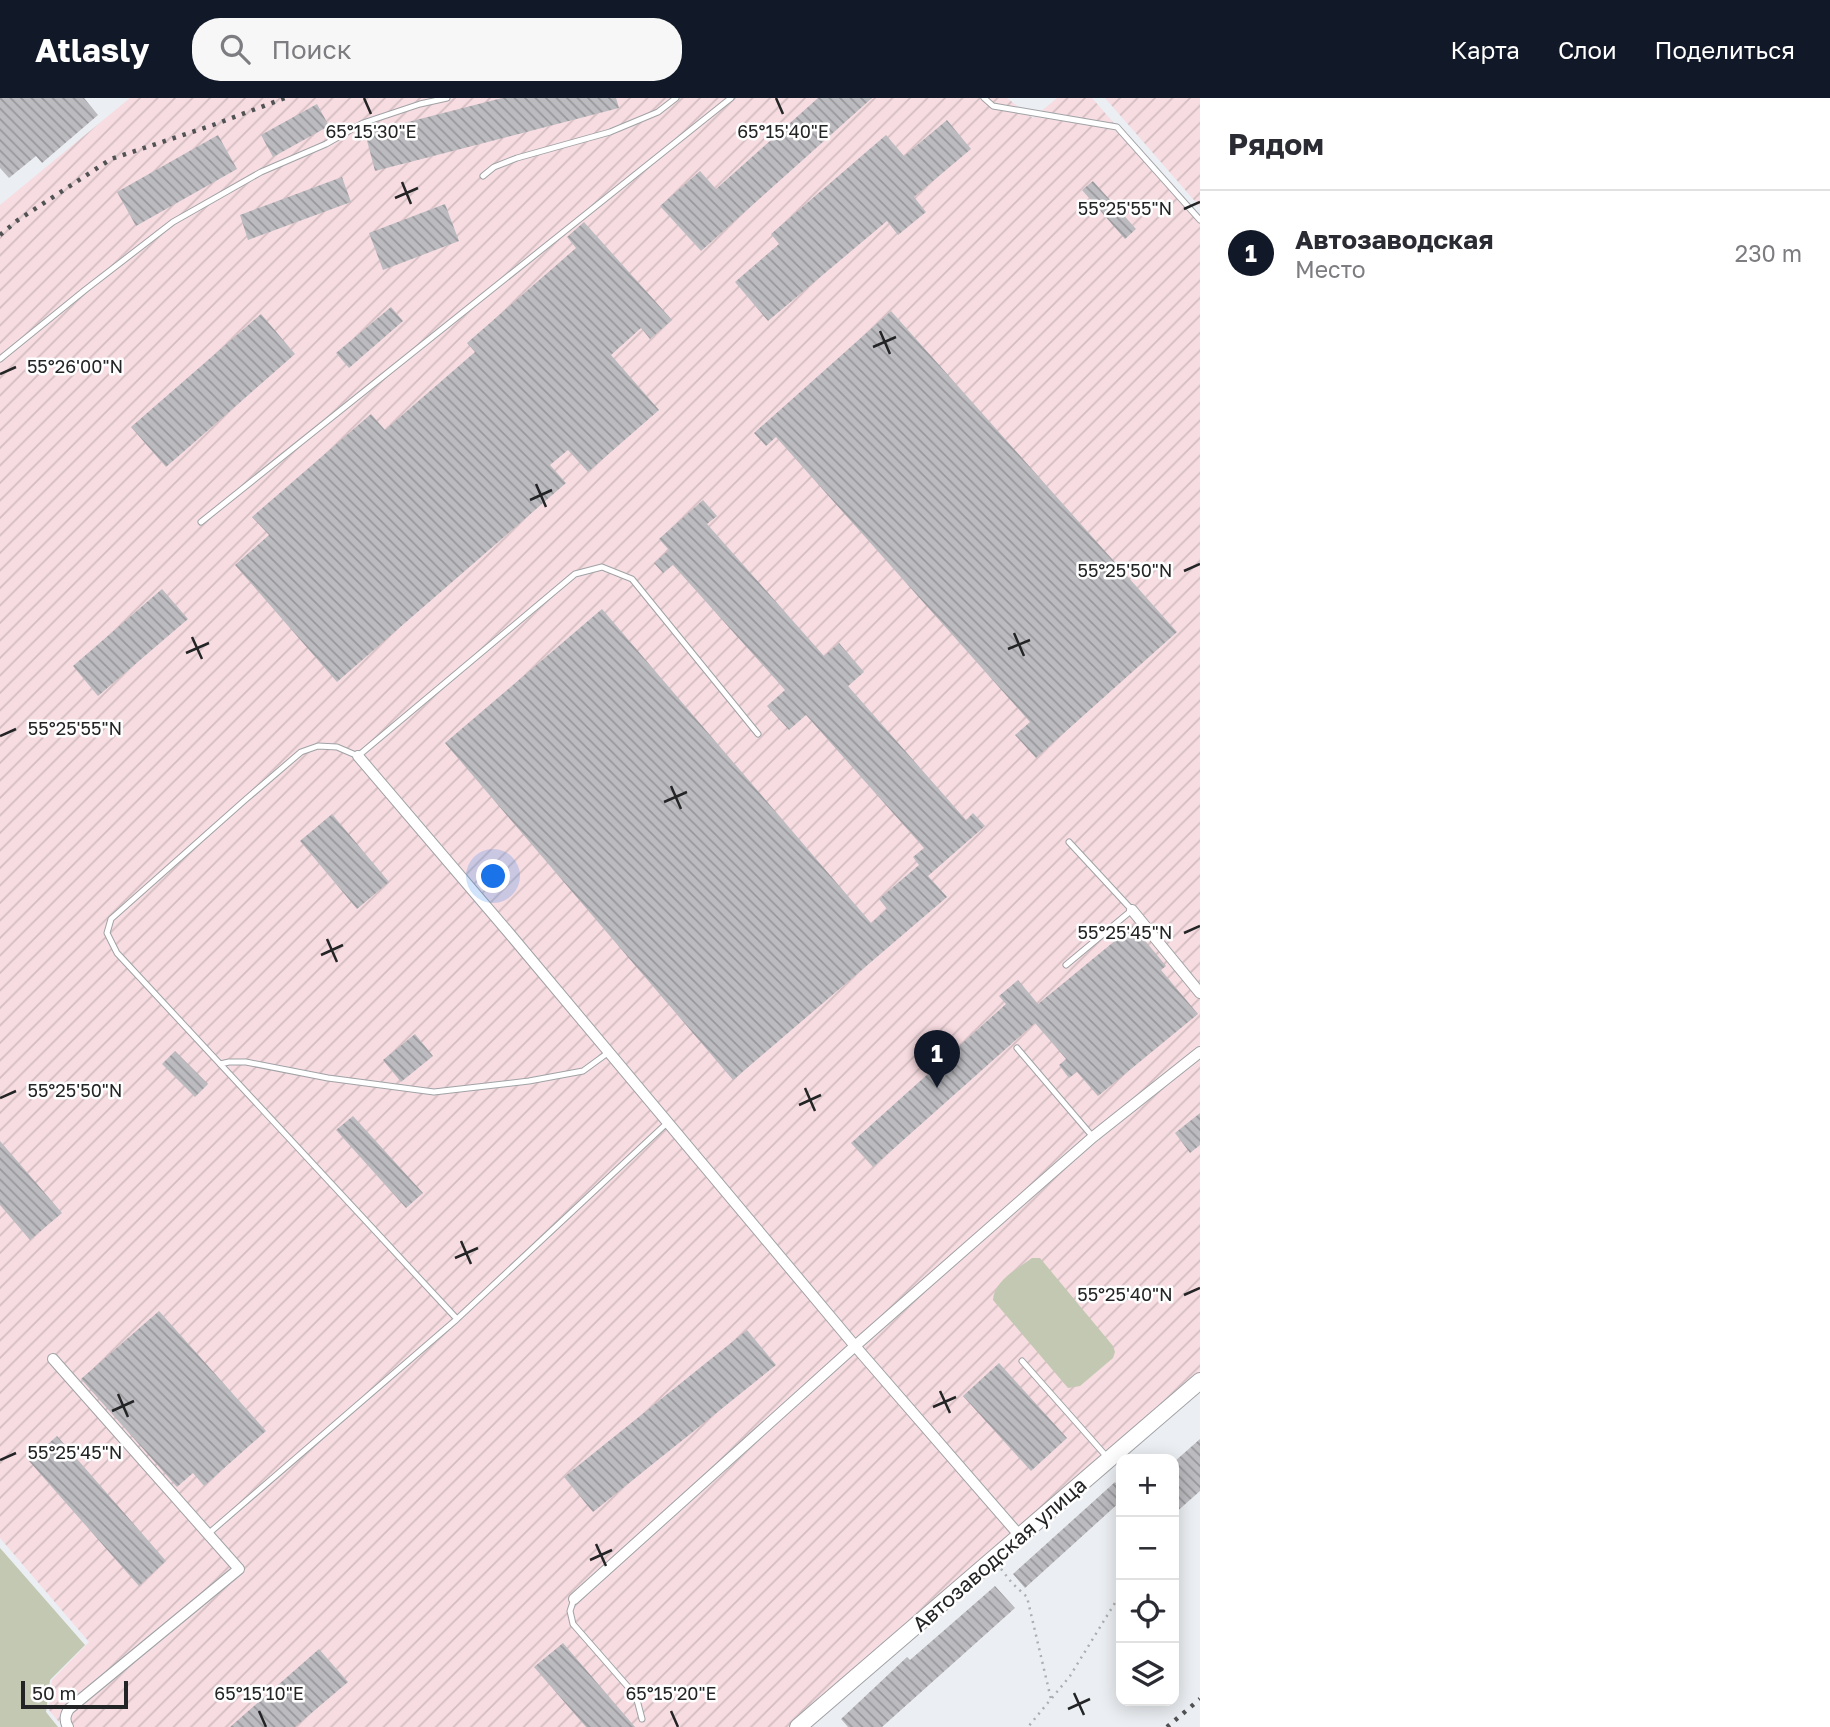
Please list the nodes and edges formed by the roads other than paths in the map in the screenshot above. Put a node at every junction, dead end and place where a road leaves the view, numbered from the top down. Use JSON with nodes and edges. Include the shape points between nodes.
{"nodes":[{"id":1,"x":447,"y":98,"type":"edge"},
{"id":2,"x":676,"y":98,"type":"edge"},
{"id":3,"x":731,"y":98,"type":"edge"},
{"id":4,"x":984,"y":98,"type":"edge"},
{"id":5,"x":483,"y":176,"type":"dead end"},
{"id":6,"x":1200,"y":220,"type":"edge"},
{"id":7,"x":0,"y":359,"type":"edge"},
{"id":8,"x":201,"y":522,"type":"dead end"},
{"id":9,"x":758,"y":734,"type":"dead end"},
{"id":10,"x":358,"y":756,"type":"junction"},
{"id":11,"x":1069,"y":842,"type":"dead end"},
{"id":12,"x":1132,"y":910,"type":"junction"},
{"id":13,"x":1066,"y":965,"type":"dead end"},
{"id":14,"x":1200,"y":993,"type":"edge"},
{"id":15,"x":1017,"y":1048,"type":"dead end"},
{"id":16,"x":608,"y":1052,"type":"junction"},
{"id":17,"x":1200,"y":1052,"type":"edge"},
{"id":18,"x":220,"y":1064,"type":"junction"},
{"id":19,"x":667,"y":1123,"type":"junction"},
{"id":20,"x":1093,"y":1137,"type":"junction"},
{"id":21,"x":457,"y":1319,"type":"junction"},
{"id":22,"x":855,"y":1346,"type":"junction"},
{"id":23,"x":53,"y":1359,"type":"dead end"},
{"id":24,"x":1022,"y":1361,"type":"dead end"},
{"id":25,"x":1200,"y":1381,"type":"edge"},
{"id":26,"x":1109,"y":1460,"type":"junction"},
{"id":27,"x":208,"y":1534,"type":"junction"},
{"id":28,"x":1020,"y":1536,"type":"junction"},
{"id":29,"x":574,"y":1599,"type":"joint"},
{"id":30,"x":642,"y":1718,"type":"dead end"},
{"id":31,"x":68,"y":1727,"type":"edge"},
{"id":32,"x":798,"y":1727,"type":"edge"}],
"edges":[{"from":1,"to":7,"type":"lane","via":[[363,123],[261,172],[173,222]]},
{"from":2,"to":5,"type":"lane","via":[[658,112],[610,132],[517,158]]},
{"from":3,"to":8,"type":"lane"},
{"from":4,"to":6,"type":"lane","via":[[993,106],[1116,127]]},
{"from":9,"to":10,"type":"lane","via":[[632,579],[602,566],[575,575]]},
{"from":10,"to":16,"type":"street"},
{"from":10,"to":18,"type":"lane","via":[[337,747],[302,752],[111,919],[107,933],[117,953]]},
{"from":11,"to":12,"type":"lane"},
{"from":12,"to":13,"type":"lane"},
{"from":12,"to":14,"type":"street"},
{"from":15,"to":20,"type":"lane"},
{"from":16,"to":18,"type":"lane","via":[[583,1071],[434,1092],[246,1062]]},
{"from":16,"to":19,"type":"street"},
{"from":17,"to":20,"type":"street"},
{"from":18,"to":21,"type":"lane"},
{"from":19,"to":21,"type":"lane"},
{"from":19,"to":22,"type":"street"},
{"from":20,"to":22,"type":"street"},
{"from":21,"to":27,"type":"lane"},
{"from":22,"to":28,"type":"street"},
{"from":22,"to":29,"type":"street"},
{"from":23,"to":27,"type":"street"},
{"from":24,"to":26,"type":"lane"},
{"from":25,"to":26,"type":"street","name":"Автозаводская улица"},
{"from":26,"to":28,"type":"street","name":"Автозаводская улица"},
{"from":27,"to":31,"type":"street","via":[[239,1569],[69,1709],[65,1714]]},
{"from":28,"to":32,"type":"street","name":"Автозаводская улица"},
{"from":29,"to":30,"type":"lane","via":[[570,1611],[573,1624],[636,1696]]}]}
